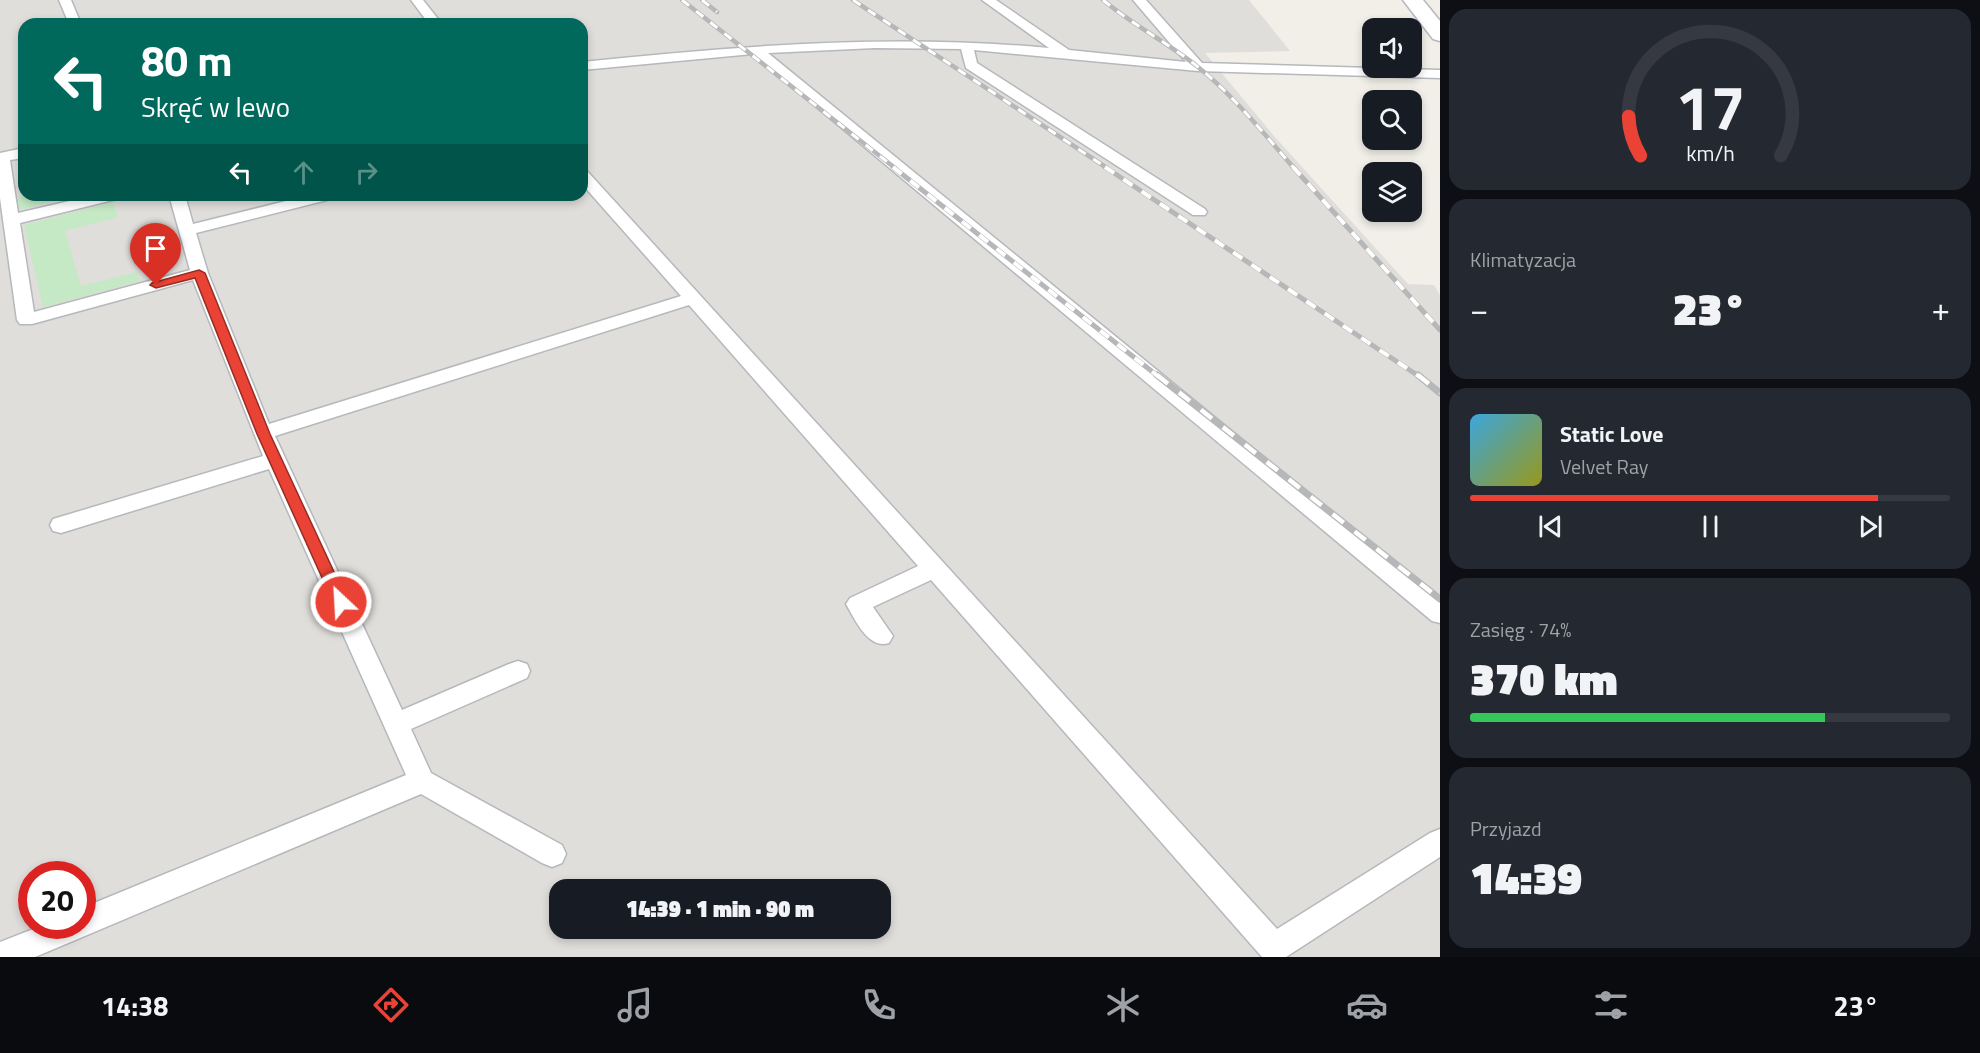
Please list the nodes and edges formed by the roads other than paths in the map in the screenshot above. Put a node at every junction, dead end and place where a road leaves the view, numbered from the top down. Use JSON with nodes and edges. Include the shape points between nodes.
{"nodes":[{"id":1,"x":65,"y":0,"type":"edge"},
{"id":2,"x":417,"y":0,"type":"edge"},
{"id":3,"x":988,"y":0,"type":"edge"},
{"id":4,"x":1139,"y":0,"type":"edge"},
{"id":5,"x":1413,"y":0,"type":"edge"},
{"id":6,"x":72,"y":18,"type":"edge"},
{"id":7,"x":431,"y":18,"type":"edge"},
{"id":8,"x":1440,"y":35,"type":"edge"},
{"id":9,"x":967,"y":47,"type":"junction"},
{"id":10,"x":755,"y":49,"type":"junction"},
{"id":11,"x":1064,"y":53,"type":"junction"},
{"id":12,"x":588,"y":65,"type":"edge"},
{"id":13,"x":1198,"y":67,"type":"junction"},
{"id":14,"x":1440,"y":74,"type":"edge"},
{"id":15,"x":18,"y":154,"type":"edge"},
{"id":16,"x":1,"y":158,"type":"edge"},
{"id":17,"x":588,"y":181,"type":"edge"},
{"id":18,"x":90,"y":201,"type":"edge"},
{"id":19,"x":179,"y":201,"type":"edge"},
{"id":20,"x":305,"y":201,"type":"edge"},
{"id":21,"x":1199,"y":212,"type":"dead end"},
{"id":22,"x":11,"y":220,"type":"junction"},
{"id":23,"x":187,"y":230,"type":"junction"},
{"id":24,"x":199,"y":273,"type":"junction"},
{"id":25,"x":693,"y":298,"type":"junction"},
{"id":26,"x":263,"y":434,"type":"junction"},
{"id":27,"x":275,"y":460,"type":"junction"},
{"id":28,"x":61,"y":525,"type":"dead end"},
{"id":29,"x":934,"y":568,"type":"junction"},
{"id":30,"x":1440,"y":614,"type":"edge"},
{"id":31,"x":881,"y":636,"type":"dead end"},
{"id":32,"x":518,"y":671,"type":"dead end"},
{"id":33,"x":396,"y":724,"type":"junction"},
{"id":34,"x":422,"y":781,"type":"junction"},
{"id":35,"x":1440,"y":842,"type":"edge"},
{"id":36,"x":552,"y":854,"type":"dead end"},
{"id":37,"x":96,"y":916,"type":"edge"},
{"id":38,"x":44,"y":939,"type":"edge"},
{"id":39,"x":0,"y":957,"type":"edge"}],
"edges":[{"from":1,"to":6,"type":"lane"},
{"from":2,"to":7,"type":"lane"},
{"from":3,"to":11,"type":"lane"},
{"from":4,"to":13,"type":"lane"},
{"from":5,"to":8,"type":"street"},
{"from":9,"to":10,"type":"lane","via":[[880,44]]},
{"from":9,"to":11,"type":"lane"},
{"from":9,"to":21,"type":"lane","via":[[971,65]]},
{"from":10,"to":12,"type":"lane"},
{"from":10,"to":30,"type":"lane"},
{"from":11,"to":13,"type":"lane"},
{"from":13,"to":14,"type":"lane"},
{"from":15,"to":16,"type":"lane"},
{"from":16,"to":22,"type":"lane"},
{"from":17,"to":25,"type":"lane"},
{"from":18,"to":22,"type":"lane"},
{"from":19,"to":23,"type":"lane"},
{"from":20,"to":23,"type":"lane"},
{"from":22,"to":24,"type":"lane","via":[[26,320]]},
{"from":23,"to":24,"type":"lane"},
{"from":24,"to":26,"type":"lane"},
{"from":25,"to":26,"type":"lane"},
{"from":25,"to":29,"type":"lane"},
{"from":26,"to":27,"type":"lane"},
{"from":27,"to":28,"type":"lane"},
{"from":27,"to":33,"type":"lane"},
{"from":29,"to":31,"type":"lane","via":[[858,604]]},
{"from":29,"to":35,"type":"lane","via":[[1274,948]]},
{"from":32,"to":33,"type":"lane"},
{"from":33,"to":34,"type":"lane"},
{"from":34,"to":36,"type":"lane"},
{"from":34,"to":37,"type":"lane"},
{"from":38,"to":39,"type":"lane"}]}
